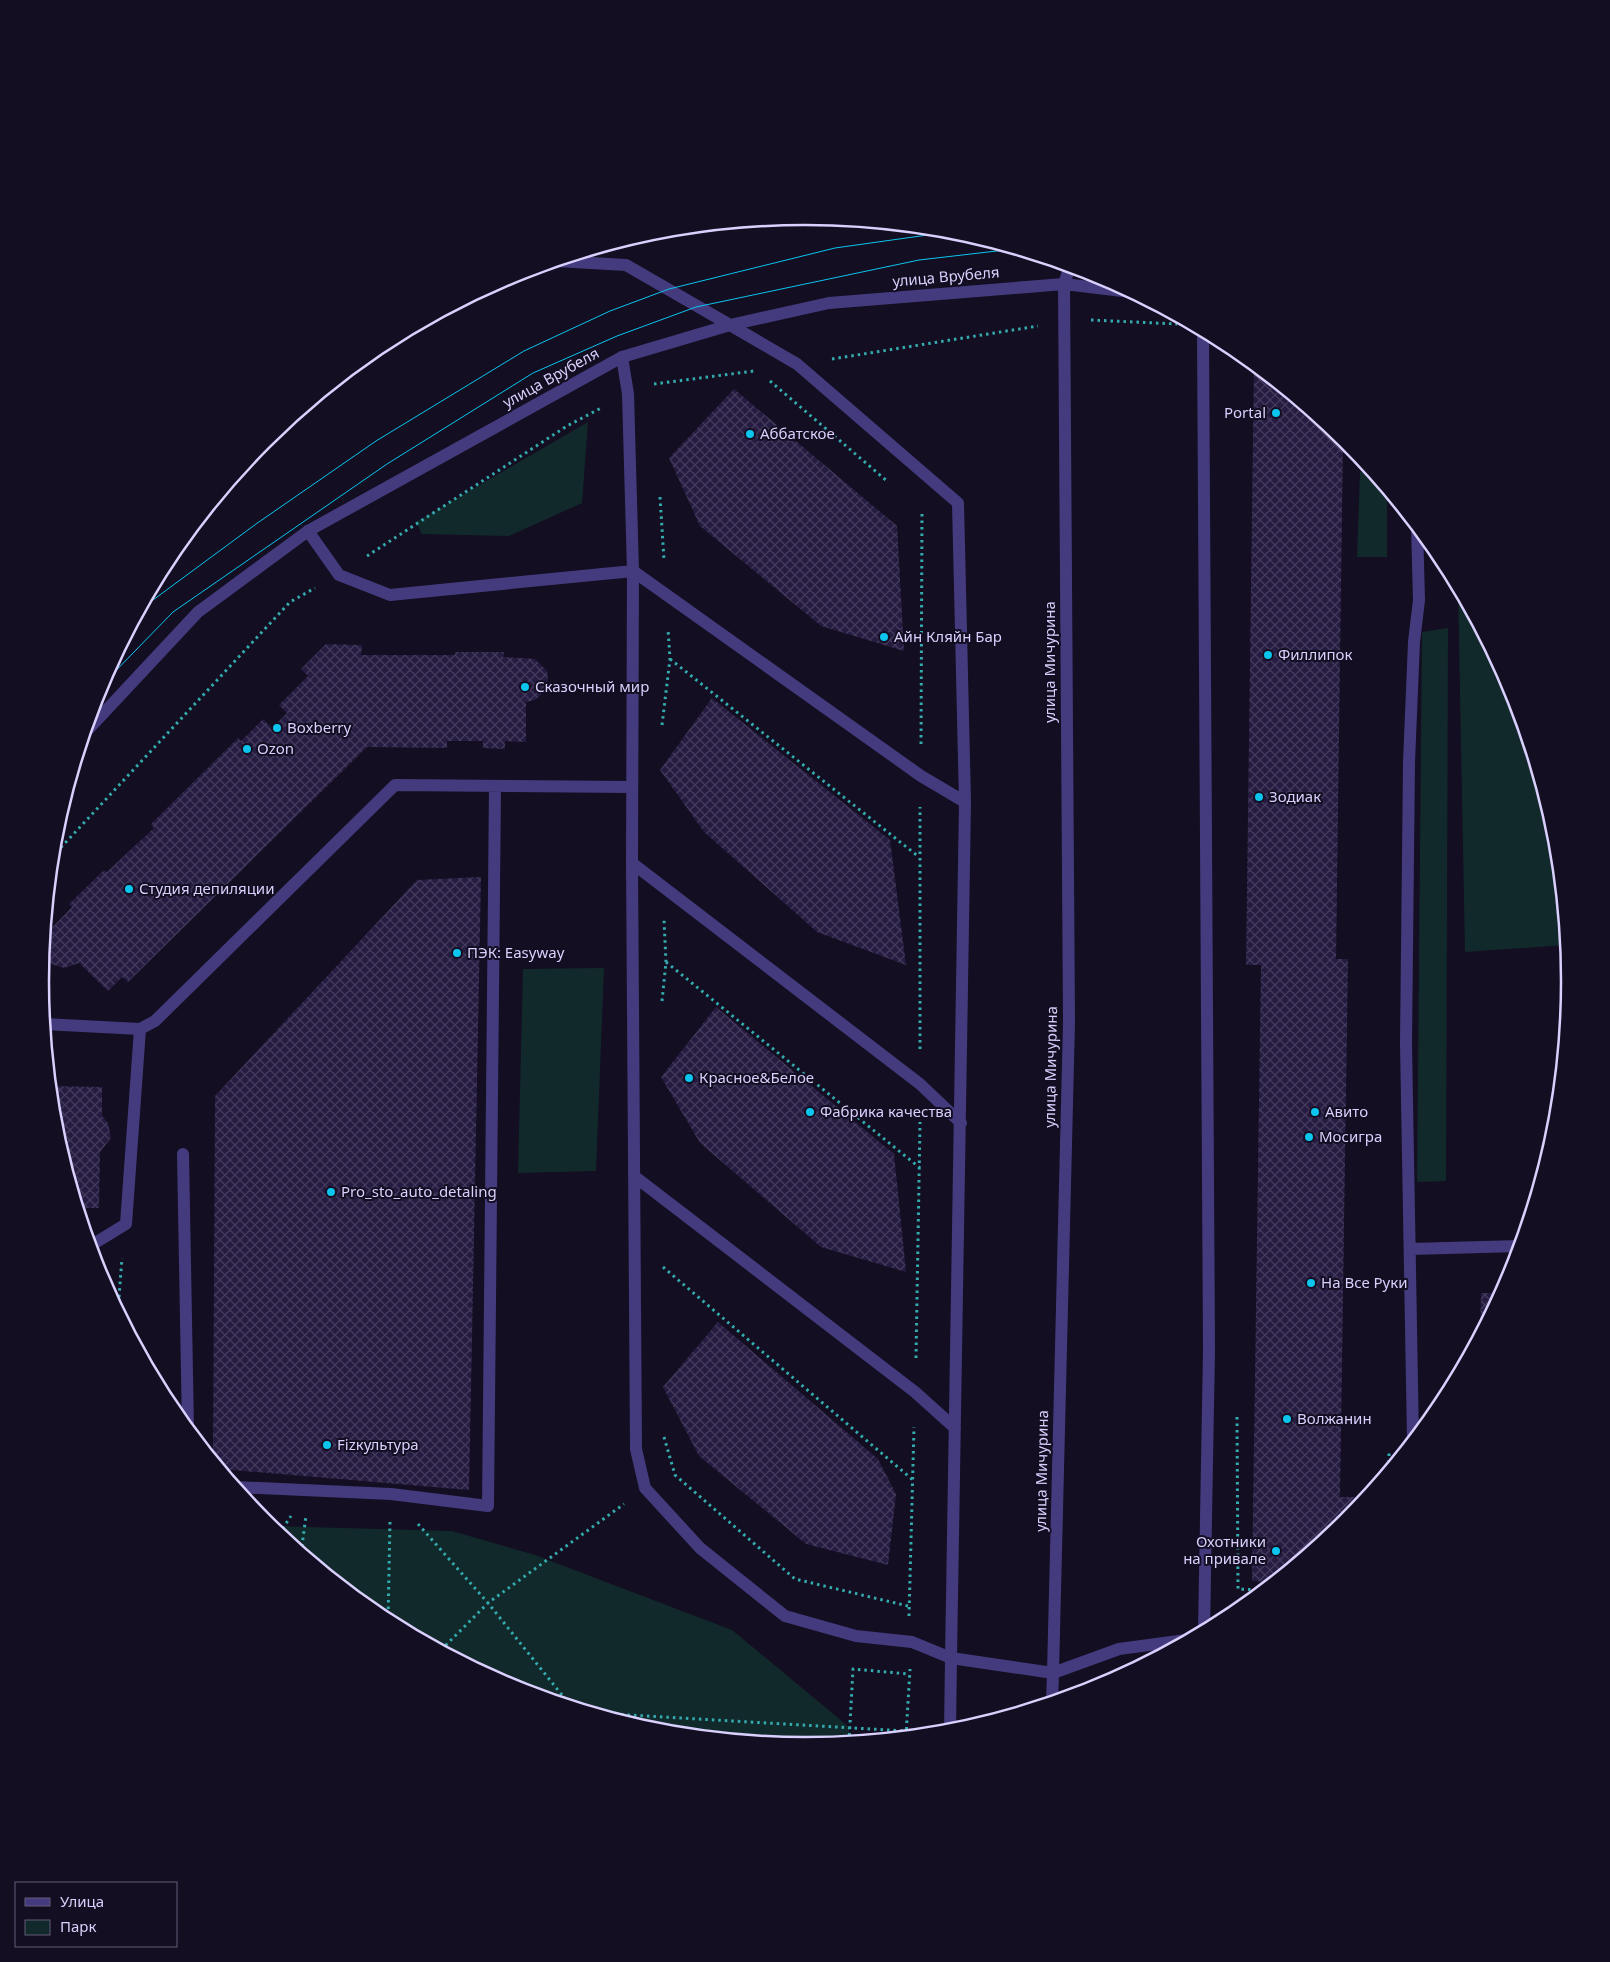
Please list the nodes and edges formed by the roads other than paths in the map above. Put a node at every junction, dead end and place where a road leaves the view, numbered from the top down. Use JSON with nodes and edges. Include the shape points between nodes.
{"nodes":[{"id":1,"x":572,"y":262,"type":"edge"},
{"id":2,"x":1068,"y":272,"type":"edge"},
{"id":3,"x":1064,"y":284,"type":"junction"},
{"id":4,"x":1110,"y":290,"type":"edge"},
{"id":5,"x":730,"y":325,"type":"junction"},
{"id":6,"x":1203,"y":338,"type":"edge"},
{"id":7,"x":622,"y":357,"type":"junction"},
{"id":8,"x":308,"y":532,"type":"junction"},
{"id":9,"x":1417,"y":538,"type":"edge"},
{"id":10,"x":633,"y":571,"type":"junction"},
{"id":11,"x":95,"y":723,"type":"edge"},
{"id":12,"x":495,"y":787,"type":"junction"},
{"id":13,"x":632,"y":787,"type":"junction"},
{"id":14,"x":965,"y":802,"type":"junction"},
{"id":15,"x":632,"y":863,"type":"junction"},
{"id":16,"x":50,"y":1024,"type":"edge"},
{"id":17,"x":140,"y":1029,"type":"junction"},
{"id":18,"x":962,"y":1123,"type":"junction"},
{"id":19,"x":183,"y":1154,"type":"dead end"},
{"id":20,"x":634,"y":1176,"type":"junction"},
{"id":21,"x":96,"y":1242,"type":"edge"},
{"id":22,"x":1513,"y":1246,"type":"edge"},
{"id":23,"x":1410,"y":1249,"type":"junction"},
{"id":24,"x":188,"y":1417,"type":"edge"},
{"id":25,"x":955,"y":1428,"type":"junction"},
{"id":26,"x":1413,"y":1430,"type":"edge"},
{"id":27,"x":243,"y":1487,"type":"edge"},
{"id":28,"x":1204,"y":1623,"type":"edge"},
{"id":29,"x":1172,"y":1642,"type":"edge"},
{"id":30,"x":950,"y":1658,"type":"junction"},
{"id":31,"x":1053,"y":1673,"type":"junction"},
{"id":32,"x":1052,"y":1695,"type":"edge"},
{"id":33,"x":950,"y":1723,"type":"edge"}],
"edges":[{"from":1,"to":5,"type":"street","via":[[626,266]]},
{"from":2,"to":3,"type":"street","name":"улица Мичурина"},
{"from":3,"to":4,"type":"street","name":"улица Врубеля"},
{"from":3,"to":5,"type":"street","name":"улица Врубеля","via":[[829,303]]},
{"from":3,"to":31,"type":"street","name":"улица Мичурина","via":[[1069,1022]]},
{"from":5,"to":7,"type":"street","name":"улица Врубеля"},
{"from":5,"to":14,"type":"street","via":[[797,364],[958,503]]},
{"from":6,"to":28,"type":"street","via":[[1209,1350]]},
{"from":7,"to":8,"type":"street","name":"улица Врубеля"},
{"from":7,"to":10,"type":"street","via":[[628,394]]},
{"from":8,"to":10,"type":"street","via":[[339,574],[390,595]]},
{"from":8,"to":11,"type":"street","name":"улица Врубеля","via":[[198,612]]},
{"from":9,"to":23,"type":"street","via":[[1419,600],[1409,762],[1406,1043]]},
{"from":10,"to":13,"type":"street"},
{"from":10,"to":14,"type":"street","via":[[921,776]]},
{"from":12,"to":13,"type":"street"},
{"from":12,"to":17,"type":"street","via":[[395,785],[155,1020]]},
{"from":12,"to":27,"type":"street","via":[[488,1506],[391,1494]]},
{"from":13,"to":15,"type":"street"},
{"from":14,"to":18,"type":"street"},
{"from":15,"to":18,"type":"street","via":[[920,1084]]},
{"from":15,"to":20,"type":"street"},
{"from":16,"to":17,"type":"street"},
{"from":17,"to":21,"type":"street","via":[[126,1224]]},
{"from":18,"to":25,"type":"street"},
{"from":19,"to":24,"type":"street"},
{"from":20,"to":25,"type":"street","via":[[915,1392]]},
{"from":20,"to":30,"type":"street","via":[[636,1448],[645,1488],[700,1548],[785,1616],[856,1636],[912,1642]]},
{"from":22,"to":23,"type":"street"},
{"from":23,"to":26,"type":"street"},
{"from":25,"to":30,"type":"street"},
{"from":29,"to":31,"type":"street","via":[[1120,1648]]},
{"from":30,"to":31,"type":"street"},
{"from":30,"to":33,"type":"street"},
{"from":31,"to":32,"type":"street","name":"улица Мичурина"}]}
